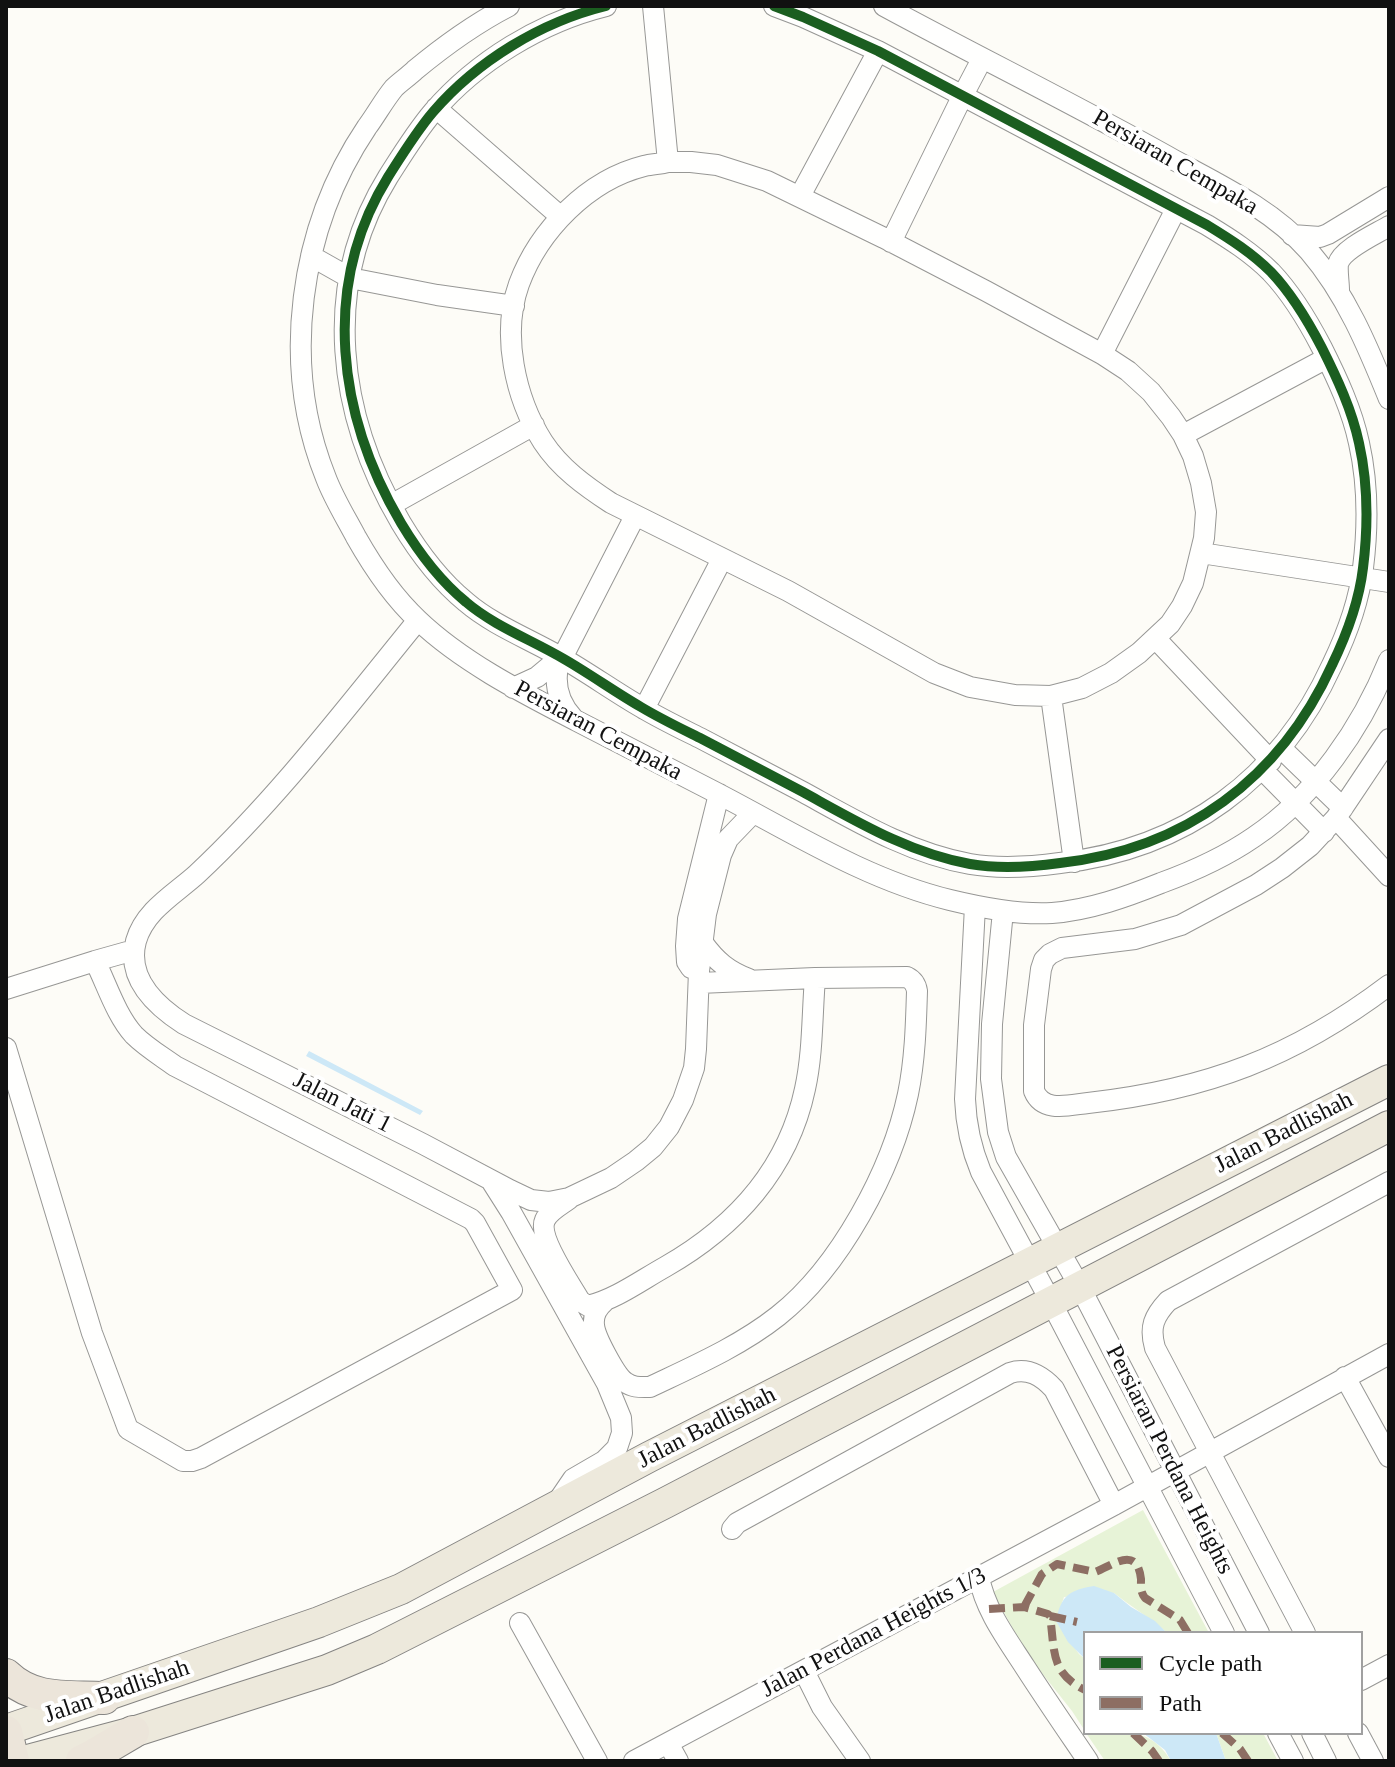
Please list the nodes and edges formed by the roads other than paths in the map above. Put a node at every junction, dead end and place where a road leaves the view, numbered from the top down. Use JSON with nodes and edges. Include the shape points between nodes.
{"nodes":[{"id":1,"x":509,"y":6,"type":"edge"},
{"id":2,"x":606,"y":6,"type":"edge"},
{"id":3,"x":653,"y":6,"type":"edge"},
{"id":4,"x":774,"y":6,"type":"edge"},
{"id":5,"x":884,"y":6,"type":"edge"},
{"id":6,"x":878,"y":51,"type":"junction"},
{"id":7,"x":982,"y":59,"type":"junction"},
{"id":8,"x":962,"y":97,"type":"junction"},
{"id":9,"x":436,"y":108,"type":"junction"},
{"id":10,"x":668,"y":162,"type":"junction"},
{"id":11,"x":800,"y":196,"type":"junction"},
{"id":12,"x":1389,"y":197,"type":"edge"},
{"id":13,"x":1176,"y":209,"type":"junction"},
{"id":14,"x":561,"y":217,"type":"junction"},
{"id":15,"x":1389,"y":226,"type":"edge"},
{"id":16,"x":1292,"y":235,"type":"junction"},
{"id":17,"x":891,"y":242,"type":"junction"},
{"id":18,"x":311,"y":256,"type":"junction"},
{"id":19,"x":350,"y":278,"type":"junction"},
{"id":20,"x":305,"y":286,"type":"junction"},
{"id":21,"x":1339,"y":290,"type":"junction"},
{"id":22,"x":514,"y":306,"type":"junction"},
{"id":23,"x":1102,"y":354,"type":"junction"},
{"id":24,"x":1327,"y":358,"type":"junction"},
{"id":25,"x":1389,"y":399,"type":"edge"},
{"id":26,"x":534,"y":425,"type":"junction"},
{"id":27,"x":1183,"y":435,"type":"junction"},
{"id":28,"x":391,"y":505,"type":"junction"},
{"id":29,"x":635,"y":516,"type":"junction"},
{"id":30,"x":1201,"y":553,"type":"junction"},
{"id":31,"x":722,"y":559,"type":"junction"},
{"id":32,"x":1362,"y":577,"type":"junction"},
{"id":33,"x":1389,"y":582,"type":"edge"},
{"id":34,"x":418,"y":620,"type":"junction"},
{"id":35,"x":1156,"y":639,"type":"junction"},
{"id":36,"x":561,"y":657,"type":"junction"},
{"id":37,"x":1389,"y":660,"type":"edge"},
{"id":38,"x":513,"y":688,"type":"junction"},
{"id":39,"x":1051,"y":696,"type":"junction"},
{"id":40,"x":644,"y":709,"type":"junction"},
{"id":41,"x":576,"y":721,"type":"junction"},
{"id":42,"x":1389,"y":739,"type":"edge"},
{"id":43,"x":1272,"y":760,"type":"junction"},
{"id":44,"x":1315,"y":781,"type":"junction"},
{"id":45,"x":719,"y":794,"type":"junction"},
{"id":46,"x":1295,"y":802,"type":"junction"},
{"id":47,"x":753,"y":813,"type":"junction"},
{"id":48,"x":1334,"y":819,"type":"junction"},
{"id":49,"x":1074,"y":862,"type":"junction"},
{"id":50,"x":1389,"y":876,"type":"edge"},
{"id":51,"x":975,"y":906,"type":"junction"},
{"id":52,"x":1003,"y":911,"type":"junction"},
{"id":53,"x":703,"y":943,"type":"junction"},
{"id":54,"x":134,"y":952,"type":"junction"},
{"id":55,"x":95,"y":961,"type":"junction"},
{"id":56,"x":699,"y":977,"type":"junction"},
{"id":57,"x":815,"y":978,"type":"junction"},
{"id":58,"x":753,"y":981,"type":"junction"},
{"id":59,"x":1389,"y":985,"type":"edge"},
{"id":60,"x":6,"y":989,"type":"edge"},
{"id":61,"x":145,"y":989,"type":"junction"},
{"id":62,"x":117,"y":1007,"type":"junction"},
{"id":63,"x":6,"y":1048,"type":"edge"},
{"id":64,"x":1389,"y":1080,"type":"edge"},
{"id":65,"x":1389,"y":1126,"type":"edge"},
{"id":66,"x":491,"y":1180,"type":"junction"},
{"id":67,"x":1389,"y":1182,"type":"edge"},
{"id":68,"x":569,"y":1198,"type":"junction"},
{"id":69,"x":1059,"y":1249,"type":"junction"},
{"id":70,"x":1031,"y":1264,"type":"junction"},
{"id":71,"x":1080,"y":1287,"type":"junction"},
{"id":72,"x":604,"y":1302,"type":"junction"},
{"id":73,"x":1051,"y":1302,"type":"junction"},
{"id":74,"x":1389,"y":1354,"type":"edge"},
{"id":75,"x":1345,"y":1377,"type":"junction"},
{"id":76,"x":612,"y":1379,"type":"junction"},
{"id":77,"x":1209,"y":1452,"type":"junction"},
{"id":78,"x":1131,"y":1454,"type":"junction"},
{"id":79,"x":1389,"y":1457,"type":"edge"},
{"id":80,"x":1175,"y":1472,"type":"junction"},
{"id":81,"x":1148,"y":1487,"type":"junction"},
{"id":82,"x":1114,"y":1505,"type":"junction"},
{"id":83,"x":552,"y":1510,"type":"junction"},
{"id":84,"x":732,"y":1529,"type":"dead end"},
{"id":85,"x":979,"y":1577,"type":"junction"},
{"id":86,"x":520,"y":1623,"type":"dead end"},
{"id":87,"x":1223,"y":1631,"type":"edge"},
{"id":88,"x":1258,"y":1631,"type":"edge"},
{"id":89,"x":1304,"y":1631,"type":"edge"},
{"id":90,"x":1389,"y":1665,"type":"edge"},
{"id":91,"x":804,"y":1671,"type":"junction"},
{"id":92,"x":6,"y":1675,"type":"edge"},
{"id":93,"x":1363,"y":1679,"type":"edge"},
{"id":94,"x":104,"y":1698,"type":"junction"},
{"id":95,"x":6,"y":1731,"type":"edge"},
{"id":96,"x":133,"y":1732,"type":"junction"},
{"id":97,"x":1279,"y":1735,"type":"edge"},
{"id":98,"x":1313,"y":1735,"type":"edge"},
{"id":99,"x":1359,"y":1735,"type":"edge"},
{"id":100,"x":673,"y":1752,"type":"edge"},
{"id":101,"x":13,"y":1761,"type":"edge"},
{"id":102,"x":24,"y":1761,"type":"edge"},
{"id":103,"x":82,"y":1761,"type":"edge"},
{"id":104,"x":597,"y":1761,"type":"edge"},
{"id":105,"x":634,"y":1761,"type":"edge"},
{"id":106,"x":860,"y":1761,"type":"edge"},
{"id":107,"x":1088,"y":1761,"type":"edge"},
{"id":108,"x":1293,"y":1761,"type":"edge"},
{"id":109,"x":1326,"y":1761,"type":"edge"},
{"id":110,"x":1373,"y":1761,"type":"edge"}],
"edges":[{"from":1,"to":18,"type":"street","name":"Persiaran Cempaka","via":[[394,88],[339,174]]},
{"from":2,"to":9,"type":"street","via":[[552,24],[503,52]]},
{"from":3,"to":10,"type":"street"},
{"from":4,"to":6,"type":"street"},
{"from":5,"to":7,"type":"street","name":"Persiaran Cempaka"},
{"from":6,"to":8,"type":"street"},
{"from":6,"to":11,"type":"street"},
{"from":7,"to":8,"type":"street"},
{"from":7,"to":16,"type":"street","name":"Persiaran Cempaka","via":[[1237,195]]},
{"from":8,"to":13,"type":"street"},
{"from":8,"to":17,"type":"street"},
{"from":9,"to":14,"type":"street"},
{"from":9,"to":19,"type":"street","via":[[379,192]]},
{"from":10,"to":11,"type":"street","via":[[717,165]]},
{"from":10,"to":14,"type":"street","via":[[620,175]]},
{"from":11,"to":17,"type":"street"},
{"from":12,"to":16,"type":"street","via":[[1328,234]]},
{"from":13,"to":23,"type":"street"},
{"from":13,"to":24,"type":"street","via":[[1241,246],[1271,272],[1303,313]]},
{"from":14,"to":22,"type":"street","via":[[530,261]]},
{"from":15,"to":21,"type":"street","via":[[1342,257]]},
{"from":16,"to":21,"type":"street","name":"Persiaran Cempaka"},
{"from":17,"to":23,"type":"street"},
{"from":18,"to":19,"type":"street"},
{"from":18,"to":20,"type":"street","name":"Persiaran Cempaka"},
{"from":19,"to":20,"type":"street"},
{"from":19,"to":22,"type":"street"},
{"from":19,"to":28,"type":"street","via":[[345,363],[369,461]]},
{"from":20,"to":34,"type":"street","name":"Persiaran Cempaka","via":[[303,384],[326,478],[370,561]]},
{"from":21,"to":25,"type":"street","name":"Persiaran Cempaka"},
{"from":22,"to":26,"type":"street","via":[[514,366]]},
{"from":23,"to":27,"type":"street","via":[[1151,392]]},
{"from":24,"to":27,"type":"street"},
{"from":24,"to":32,"type":"street","via":[[1362,460]]},
{"from":26,"to":28,"type":"street"},
{"from":26,"to":29,"type":"street","via":[[563,466],[586,487]]},
{"from":27,"to":30,"type":"street","via":[[1206,512]]},
{"from":28,"to":36,"type":"street","via":[[434,572],[468,605]]},
{"from":29,"to":31,"type":"street"},
{"from":29,"to":36,"type":"street"},
{"from":30,"to":32,"type":"street"},
{"from":30,"to":35,"type":"street","via":[[1182,606]]},
{"from":31,"to":39,"type":"street","via":[[934,673],[970,687]]},
{"from":31,"to":40,"type":"street"},
{"from":32,"to":33,"type":"street"},
{"from":32,"to":43,"type":"street","via":[[1347,634],[1319,695]]},
{"from":34,"to":38,"type":"street","name":"Persiaran Cempaka"},
{"from":34,"to":54,"type":"street","via":[[243,830],[156,907]]},
{"from":35,"to":39,"type":"street","via":[[1111,673]]},
{"from":35,"to":43,"type":"street"},
{"from":36,"to":38,"type":"street"},
{"from":36,"to":40,"type":"street"},
{"from":36,"to":41,"type":"street","via":[[558,693]]},
{"from":37,"to":44,"type":"street","name":"Persiaran Cempaka","via":[[1351,734]]},
{"from":38,"to":41,"type":"street","name":"Persiaran Cempaka"},
{"from":39,"to":49,"type":"street"},
{"from":40,"to":49,"type":"street","via":[[922,851],[970,864],[1008,867]]},
{"from":41,"to":45,"type":"street","name":"Persiaran Cempaka"},
{"from":42,"to":48,"type":"street"},
{"from":43,"to":44,"type":"street"},
{"from":43,"to":46,"type":"street"},
{"from":43,"to":49,"type":"street","via":[[1209,812],[1165,836]]},
{"from":44,"to":46,"type":"street","name":"Persiaran Cempaka"},
{"from":44,"to":48,"type":"street"},
{"from":45,"to":47,"type":"street","name":"Persiaran Cempaka"},
{"from":45,"to":56,"type":"street","via":[[688,919],[687,962]]},
{"from":46,"to":48,"type":"street"},
{"from":46,"to":52,"type":"street","name":"Persiaran Cempaka","via":[[1253,838],[1212,862],[1120,899],[1052,913]]},
{"from":47,"to":51,"type":"street","name":"Persiaran Cempaka","via":[[871,873]]},
{"from":47,"to":53,"type":"street","name":"Jalan Jati 1","via":[[728,839],[721,855]]},
{"from":48,"to":50,"type":"street"},
{"from":48,"to":59,"type":"street","via":[[1294,859],[1181,925],[1050,954],[1041,969],[1034,1025],[1034,1091],[1043,1104],[1056,1106],[1125,1099],[1218,1077],[1281,1053]]},
{"from":51,"to":52,"type":"street","name":"Persiaran Cempaka"},
{"from":51,"to":70,"type":"street","name":"Persiaran Perdana Heights","via":[[966,1126],[981,1172]]},
{"from":52,"to":69,"type":"street","name":"Persiaran Perdana Heights","via":[[991,1051],[998,1132],[1017,1179]]},
{"from":53,"to":56,"type":"street","name":"Jalan Jati 1"},
{"from":53,"to":58,"type":"street","via":[[725,967]]},
{"from":54,"to":55,"type":"street"},
{"from":54,"to":61,"type":"street","name":"Jalan Jati 1"},
{"from":55,"to":60,"type":"street"},
{"from":55,"to":62,"type":"street"},
{"from":56,"to":58,"type":"street"},
{"from":56,"to":68,"type":"street","name":"Jalan Jati 1","via":[[694,1068],[669,1127],[636,1161]]},
{"from":57,"to":58,"type":"street"},
{"from":57,"to":72,"type":"street","via":[[806,1085],[785,1147],[766,1179],[703,1243]]},
{"from":57,"to":76,"type":"street","via":[[907,977],[916,986],[907,1096],[875,1188],[813,1283],[765,1326],[650,1387]]},
{"from":61,"to":62,"type":"street"},
{"from":61,"to":66,"type":"street","name":"Jalan Jati 1","via":[[184,1024]]},
{"from":62,"to":63,"type":"street","via":[[132,1033],[175,1066],[471,1219],[512,1290],[201,1458],[183,1461],[128,1429],[92,1333]]},
{"from":64,"to":69,"type":"main road","name":"Jalan Badlishah"},
{"from":65,"to":71,"type":"main road","name":"Jalan Badlishah"},
{"from":66,"to":68,"type":"street","name":"Jalan Jati 1","via":[[531,1200]]},
{"from":66,"to":76,"type":"street"},
{"from":67,"to":77,"type":"street","via":[[1168,1301],[1156,1314],[1155,1348]]},
{"from":68,"to":72,"type":"street","via":[[545,1220],[547,1242],[580,1301],[588,1306]]},
{"from":69,"to":70,"type":"main road","name":"Jalan Badlishah"},
{"from":69,"to":71,"type":"street","name":"Persiaran Perdana Heights"},
{"from":70,"to":73,"type":"street","name":"Persiaran Perdana Heights"},
{"from":70,"to":83,"type":"main road","name":"Jalan Badlishah"},
{"from":71,"to":73,"type":"main road","name":"Jalan Badlishah"},
{"from":71,"to":80,"type":"street","name":"Persiaran Perdana Heights"},
{"from":72,"to":76,"type":"street","via":[[594,1316],[594,1328]]},
{"from":73,"to":78,"type":"street","name":"Persiaran Perdana Heights"},
{"from":73,"to":96,"type":"main road","name":"Jalan Badlishah","via":[[377,1649]]},
{"from":74,"to":75,"type":"street","name":"Jalan Perdana Heights 1/3"},
{"from":75,"to":77,"type":"street","name":"Jalan Perdana Heights 1/3"},
{"from":75,"to":79,"type":"street"},
{"from":76,"to":83,"type":"street","via":[[621,1418],[617,1448],[573,1479]]},
{"from":77,"to":80,"type":"street","name":"Jalan Perdana Heights 1/3"},
{"from":77,"to":89,"type":"street"},
{"from":78,"to":81,"type":"street","name":"Persiaran Perdana Heights"},
{"from":78,"to":82,"type":"street","via":[[1133,1481],[1127,1496]]},
{"from":80,"to":81,"type":"street","name":"Jalan Perdana Heights 1/3"},
{"from":80,"to":88,"type":"street","name":"Persiaran Perdana Heights"},
{"from":81,"to":82,"type":"street","name":"Jalan Perdana Heights 1/3"},
{"from":81,"to":87,"type":"street","name":"Persiaran Perdana Heights"},
{"from":82,"to":84,"type":"street","via":[[1054,1389],[1019,1370]]},
{"from":82,"to":85,"type":"street","name":"Jalan Perdana Heights 1/3"},
{"from":83,"to":94,"type":"main road","name":"Jalan Badlishah","via":[[401,1589]]},
{"from":85,"to":91,"type":"street","name":"Jalan Perdana Heights 1/3"},
{"from":85,"to":107,"type":"street","via":[[989,1609],[1012,1648]]},
{"from":86,"to":104,"type":"street"},
{"from":90,"to":93,"type":"street"},
{"from":91,"to":100,"type":"street","name":"Jalan Perdana Heights 1/3"},
{"from":91,"to":106,"type":"street"},
{"from":92,"to":94,"type":"highway","via":[[43,1696]]},
{"from":94,"to":95,"type":"main road","name":"Jalan Badlishah"},
{"from":95,"to":101,"type":"highway"},
{"from":96,"to":102,"type":"main road","name":"Jalan Badlishah"},
{"from":96,"to":103,"type":"highway"},
{"from":97,"to":108,"type":"street"},
{"from":98,"to":109,"type":"street"},
{"from":99,"to":110,"type":"street"},
{"from":100,"to":105,"type":"street","name":"Jalan Perdana Heights 1/3"}]}
